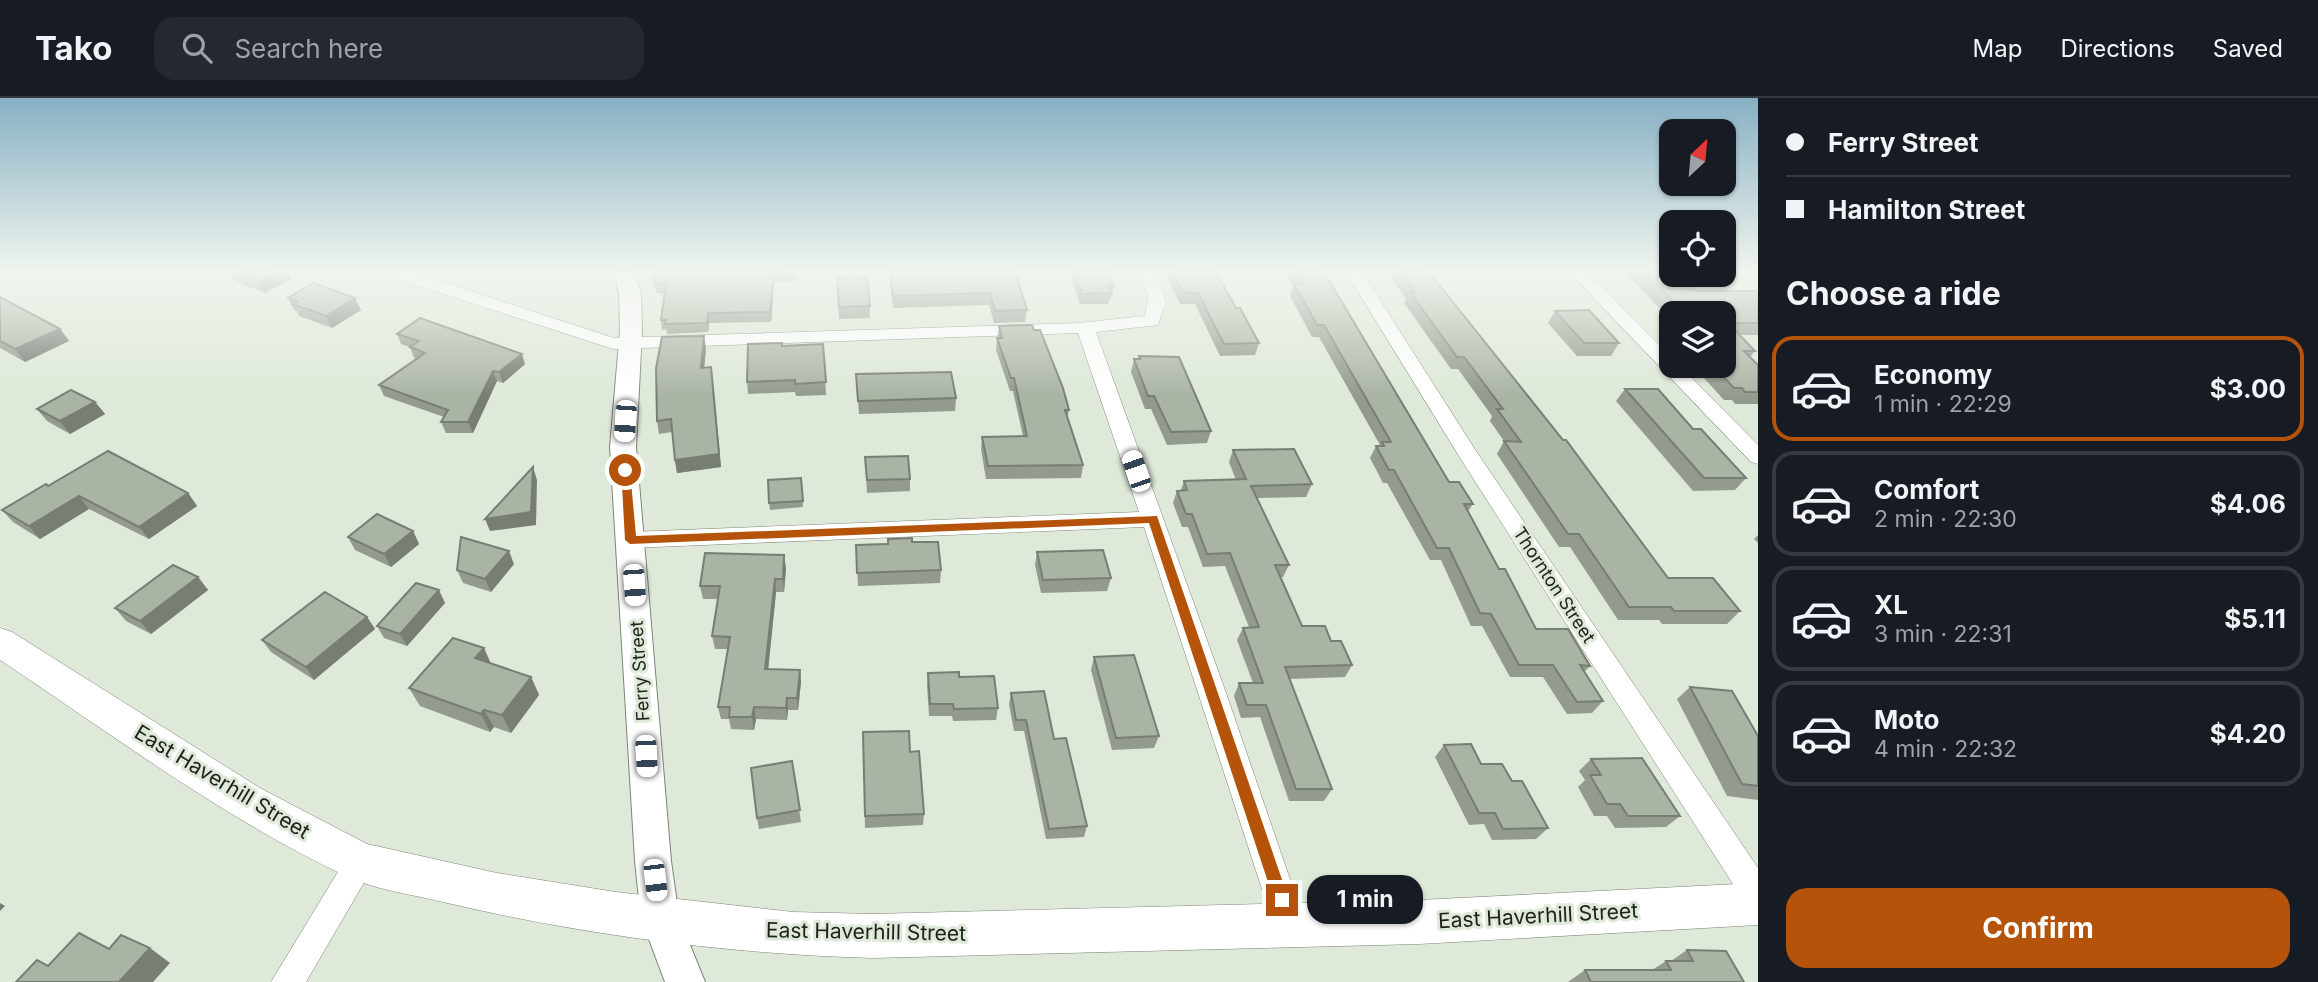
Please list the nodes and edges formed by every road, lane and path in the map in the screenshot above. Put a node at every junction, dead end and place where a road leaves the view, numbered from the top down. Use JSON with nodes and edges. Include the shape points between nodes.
{"nodes":[{"id":1,"x":520,"y":313,"type":"edge"},
{"id":2,"x":630,"y":313,"type":"edge"},
{"id":3,"x":1156,"y":313,"type":"edge"},
{"id":4,"x":1380,"y":313,"type":"edge"},
{"id":5,"x":1617,"y":313,"type":"edge"},
{"id":6,"x":1085,"y":327,"type":"junction"},
{"id":7,"x":630,"y":343,"type":"junction"},
{"id":8,"x":1758,"y":457,"type":"edge"},
{"id":9,"x":1153,"y":519,"type":"junction"},
{"id":10,"x":630,"y":540,"type":"junction"},
{"id":11,"x":0,"y":642,"type":"edge"},
{"id":12,"x":361,"y":862,"type":"junction"},
{"id":13,"x":1758,"y":895,"type":"edge"},
{"id":14,"x":1758,"y":904,"type":"edge"},
{"id":15,"x":660,"y":918,"type":"junction"},
{"id":16,"x":1290,"y":926,"type":"junction"},
{"id":17,"x":286,"y":982,"type":"edge"},
{"id":18,"x":685,"y":982,"type":"edge"}],
"edges":[{"from":1,"to":7,"type":"street","via":[[613,344]]},
{"from":2,"to":7,"type":"street","name":"Ferry Street"},
{"from":3,"to":6,"type":"street","via":[[1152,321]]},
{"from":4,"to":13,"type":"street","name":"Thornton Street"},
{"from":5,"to":8,"type":"street"},
{"from":6,"to":7,"type":"street"},
{"from":6,"to":9,"type":"street"},
{"from":7,"to":10,"type":"street","name":"Ferry Street","via":[[623,447]]},
{"from":9,"to":10,"type":"street"},
{"from":9,"to":16,"type":"street"},
{"from":10,"to":15,"type":"street","name":"Ferry Street"},
{"from":11,"to":12,"type":"main road","name":"East Haverhill Street","via":[[246,801]]},
{"from":12,"to":15,"type":"main road","name":"East Haverhill Street","via":[[497,894]]},
{"from":12,"to":17,"type":"street"},
{"from":14,"to":16,"type":"main road","name":"East Haverhill Street"},
{"from":15,"to":16,"type":"main road","name":"East Haverhill Street","via":[[793,934],[873,936]]},
{"from":15,"to":18,"type":"street","name":"Ferry Street"}]}
